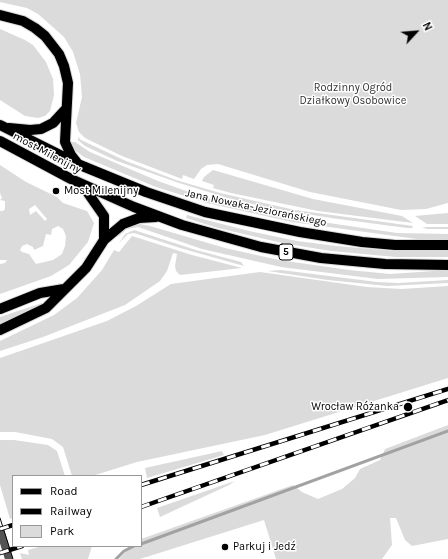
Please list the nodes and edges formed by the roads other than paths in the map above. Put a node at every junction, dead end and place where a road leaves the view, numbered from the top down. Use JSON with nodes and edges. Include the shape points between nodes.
{"nodes":[{"id":1,"x":0,"y":15,"type":"edge"},
{"id":2,"x":66,"y":109,"type":"junction"},
{"id":3,"x":2,"y":126,"type":"edge"},
{"id":4,"x":0,"y":141,"type":"edge"},
{"id":5,"x":80,"y":165,"type":"junction"},
{"id":6,"x":82,"y":185,"type":"junction"},
{"id":7,"x":158,"y":216,"type":"junction"},
{"id":8,"x":104,"y":240,"type":"junction"},
{"id":9,"x":448,"y":246,"type":"edge"},
{"id":10,"x":448,"y":264,"type":"edge"},
{"id":11,"x":64,"y":289,"type":"junction"},
{"id":12,"x":0,"y":309,"type":"edge"},
{"id":13,"x":0,"y":330,"type":"edge"},
{"id":14,"x":0,"y":530,"type":"edge"},
{"id":15,"x":9,"y":559,"type":"edge"}],
"edges":[{"from":1,"to":2,"type":"main road","via":[[23,21],[35,28],[53,45],[66,73]]},
{"from":2,"to":3,"type":"main road","via":[[53,123],[42,129]]},
{"from":2,"to":5,"type":"main road","via":[[65,142],[71,155]]},
{"from":3,"to":5,"type":"main road","name":"Jana Nowaka-Jeziorańskiego","number":"5"},
{"from":4,"to":6,"type":"main road","name":"most Milenijny","number":"5"},
{"from":5,"to":9,"type":"main road","name":"Jana Nowaka-Jeziorańskiego","number":"5","via":[[176,203],[287,230],[362,242]]},
{"from":6,"to":7,"type":"main road","number":"5"},
{"from":6,"to":8,"type":"main road","via":[[104,216]]},
{"from":7,"to":8,"type":"main road","via":[[128,221]]},
{"from":7,"to":10,"type":"main road","number":"5","via":[[261,247],[321,258],[386,264]]},
{"from":8,"to":11,"type":"main road","via":[[86,268]]},
{"from":11,"to":12,"type":"main road","via":[[40,293]]},
{"from":11,"to":13,"type":"main road","via":[[46,308]]},
{"from":14,"to":15,"type":"street"}]}
